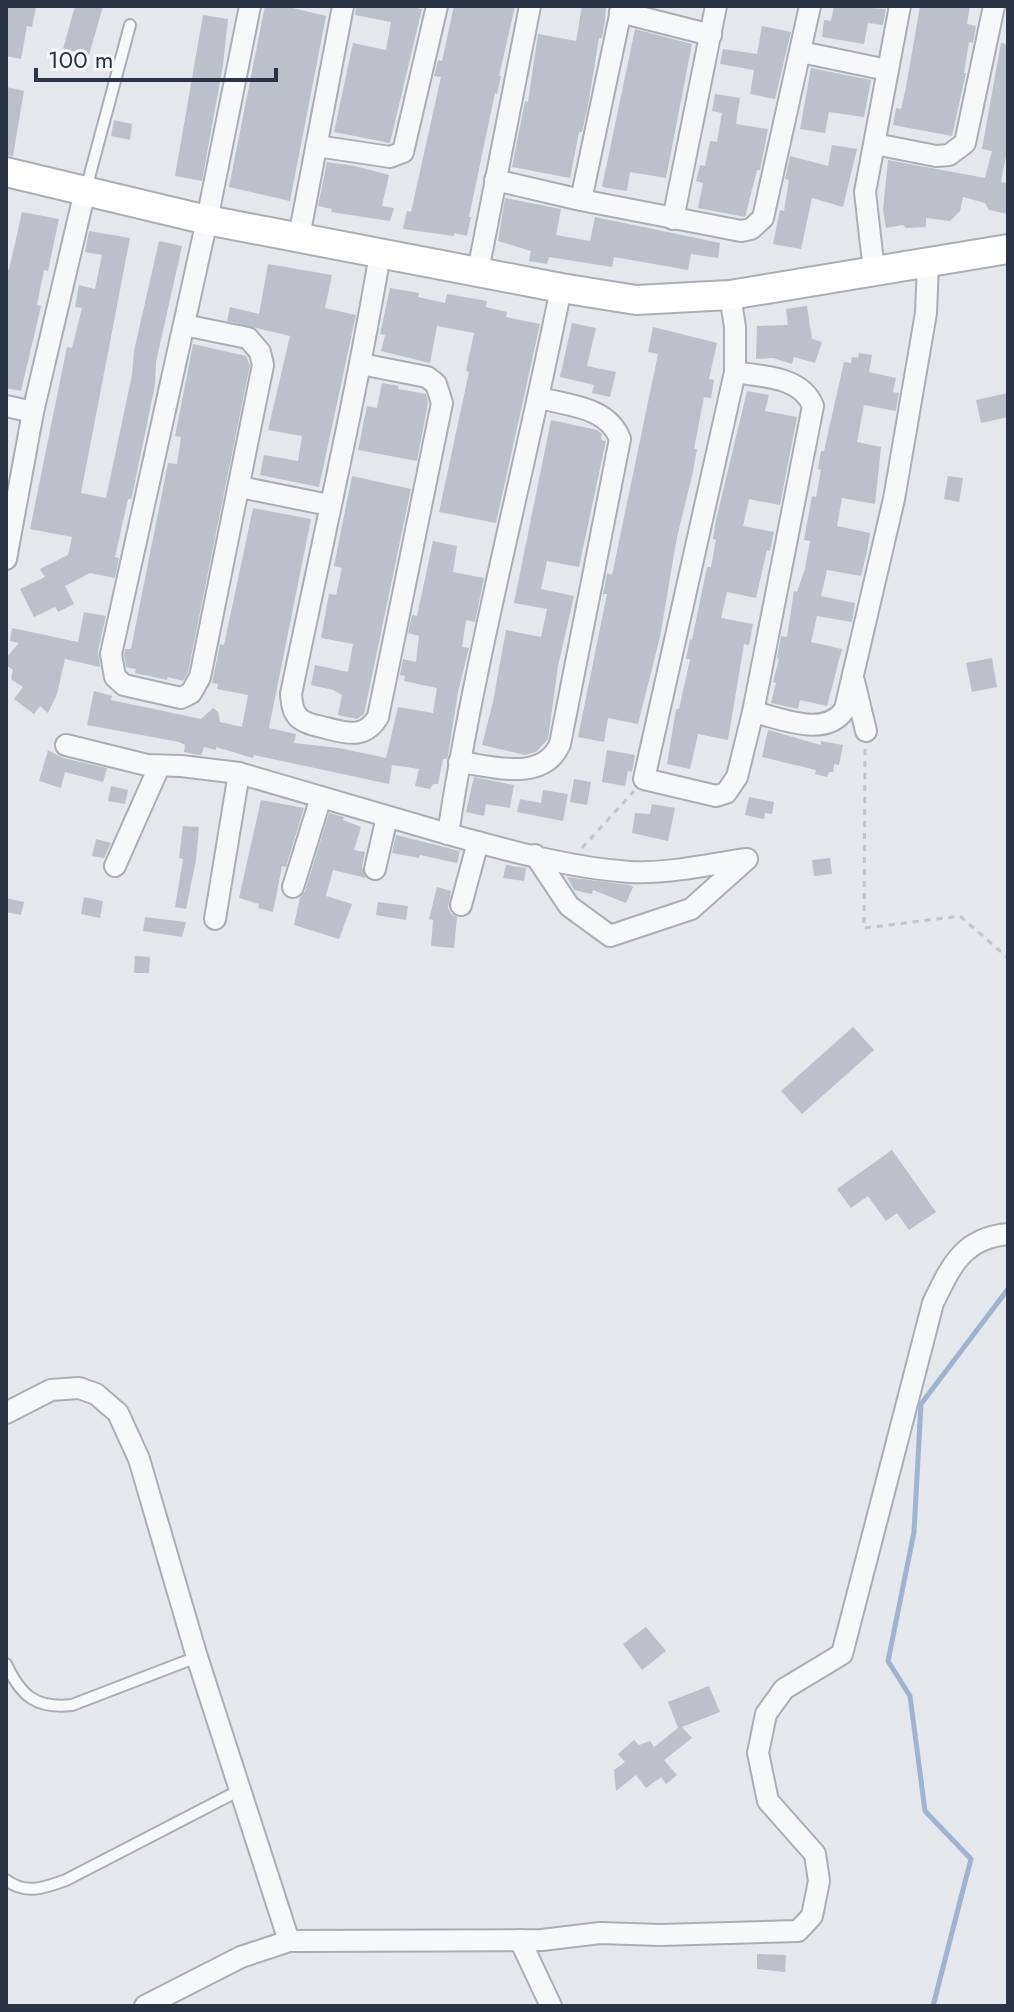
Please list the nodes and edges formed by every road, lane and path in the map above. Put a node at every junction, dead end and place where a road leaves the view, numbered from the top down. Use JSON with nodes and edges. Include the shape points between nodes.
{"nodes":[{"id":1,"x":250,"y":6,"type":"edge"},
{"id":2,"x":343,"y":6,"type":"edge"},
{"id":3,"x":437,"y":6,"type":"edge"},
{"id":4,"x":530,"y":6,"type":"edge"},
{"id":5,"x":716,"y":6,"type":"edge"},
{"id":6,"x":810,"y":6,"type":"edge"},
{"id":7,"x":900,"y":6,"type":"edge"},
{"id":8,"x":994,"y":6,"type":"edge"},
{"id":9,"x":621,"y":9,"type":"edge"},
{"id":10,"x":130,"y":25,"type":"dead end"},
{"id":11,"x":711,"y":35,"type":"junction"},
{"id":12,"x":801,"y":52,"type":"junction"},
{"id":13,"x":887,"y":70,"type":"junction"},
{"id":14,"x":875,"y":144,"type":"junction"},
{"id":15,"x":317,"y":146,"type":"junction"},
{"id":16,"x":6,"y":172,"type":"edge"},
{"id":17,"x":495,"y":180,"type":"junction"},
{"id":18,"x":85,"y":191,"type":"junction"},
{"id":19,"x":581,"y":200,"type":"junction"},
{"id":20,"x":673,"y":219,"type":"junction"},
{"id":21,"x":207,"y":220,"type":"junction"},
{"id":22,"x":299,"y":237,"type":"junction"},
{"id":23,"x":1008,"y":249,"type":"edge"},
{"id":24,"x":380,"y":254,"type":"junction"},
{"id":25,"x":928,"y":263,"type":"junction"},
{"id":26,"x":478,"y":271,"type":"junction"},
{"id":27,"x":874,"y":271,"type":"junction"},
{"id":28,"x":561,"y":288,"type":"junction"},
{"id":29,"x":730,"y":295,"type":"junction"},
{"id":30,"x":184,"y":325,"type":"junction"},
{"id":31,"x":361,"y":364,"type":"junction"},
{"id":32,"x":735,"y":372,"type":"junction"},
{"id":33,"x":540,"y":398,"type":"junction"},
{"id":34,"x":6,"y":406,"type":"edge"},
{"id":35,"x":33,"y":412,"type":"junction"},
{"id":36,"x":240,"y":487,"type":"junction"},
{"id":37,"x":329,"y":505,"type":"junction"},
{"id":38,"x":6,"y":559,"type":"edge"},
{"id":39,"x":854,"y":679,"type":"junction"},
{"id":40,"x":753,"y":712,"type":"junction"},
{"id":41,"x":866,"y":731,"type":"joint"},
{"id":42,"x":66,"y":745,"type":"dead end"},
{"id":43,"x":459,"y":762,"type":"junction"},
{"id":44,"x":159,"y":767,"type":"junction"},
{"id":45,"x":239,"y":773,"type":"junction"},
{"id":46,"x":644,"y":779,"type":"junction"},
{"id":47,"x":321,"y":797,"type":"junction"},
{"id":48,"x":387,"y":817,"type":"junction"},
{"id":49,"x":448,"y":834,"type":"junction"},
{"id":50,"x":478,"y":842,"type":"junction"},
{"id":51,"x":535,"y":855,"type":"junction"},
{"id":52,"x":571,"y":864,"type":"junction"},
{"id":53,"x":115,"y":866,"type":"dead end"},
{"id":54,"x":375,"y":869,"type":"dead end"},
{"id":55,"x":293,"y":887,"type":"dead end"},
{"id":56,"x":461,"y":905,"type":"dead end"},
{"id":57,"x":215,"y":919,"type":"dead end"},
{"id":58,"x":1008,"y":958,"type":"edge"},
{"id":59,"x":1008,"y":1234,"type":"edge"},
{"id":60,"x":6,"y":1413,"type":"edge"},
{"id":61,"x":197,"y":1657,"type":"junction"},
{"id":62,"x":6,"y":1664,"type":"edge"},
{"id":63,"x":240,"y":1790,"type":"junction"},
{"id":64,"x":6,"y":1880,"type":"edge"},
{"id":65,"x":520,"y":1940,"type":"junction"},
{"id":66,"x":289,"y":1941,"type":"junction"},
{"id":67,"x":145,"y":2006,"type":"edge"},
{"id":68,"x":551,"y":2006,"type":"edge"}],
"edges":[{"from":1,"to":21,"type":"street"},
{"from":2,"to":15,"type":"street"},
{"from":3,"to":15,"type":"street","via":[[403,152],[390,157]]},
{"from":4,"to":17,"type":"street"},
{"from":5,"to":11,"type":"street"},
{"from":6,"to":12,"type":"street"},
{"from":7,"to":13,"type":"street"},
{"from":8,"to":14,"type":"street","via":[[965,143],[949,155],[936,156]]},
{"from":9,"to":11,"type":"street"},
{"from":9,"to":19,"type":"street"},
{"from":10,"to":18,"type":"lane"},
{"from":11,"to":20,"type":"street"},
{"from":12,"to":13,"type":"street"},
{"from":12,"to":20,"type":"street","via":[[759,224],[741,231]]},
{"from":13,"to":14,"type":"street"},
{"from":14,"to":27,"type":"street","via":[[865,192]]},
{"from":15,"to":22,"type":"street"},
{"from":16,"to":18,"type":"street"},
{"from":17,"to":19,"type":"street"},
{"from":17,"to":26,"type":"street"},
{"from":18,"to":21,"type":"street"},
{"from":18,"to":35,"type":"street"},
{"from":19,"to":20,"type":"street"},
{"from":21,"to":22,"type":"street"},
{"from":21,"to":30,"type":"street"},
{"from":22,"to":24,"type":"street"},
{"from":23,"to":25,"type":"street"},
{"from":24,"to":26,"type":"street"},
{"from":24,"to":31,"type":"street"},
{"from":25,"to":27,"type":"street"},
{"from":25,"to":39,"type":"street","via":[[926,313],[894,499]]},
{"from":26,"to":28,"type":"street"},
{"from":27,"to":29,"type":"street"},
{"from":28,"to":29,"type":"street","via":[[636,300]]},
{"from":28,"to":33,"type":"street"},
{"from":29,"to":32,"type":"street"},
{"from":30,"to":36,"type":"street","via":[[248,338],[260,352],[263,365]]},
{"from":30,"to":36,"type":"street","via":[[111,654],[115,677],[124,685],[181,698],[196,687]]},
{"from":31,"to":37,"type":"street"},
{"from":31,"to":37,"type":"street","via":[[427,377],[436,384],[442,403],[378,717],[372,727],[352,735],[307,723],[292,706]]},
{"from":32,"to":40,"type":"street","via":[[796,384],[813,406]]},
{"from":32,"to":46,"type":"street"},
{"from":33,"to":43,"type":"street"},
{"from":33,"to":43,"type":"street","via":[[601,414],[620,439],[560,744],[538,767]]},
{"from":34,"to":35,"type":"street"},
{"from":35,"to":38,"type":"street"},
{"from":36,"to":37,"type":"street"},
{"from":39,"to":40,"type":"street","via":[[845,709],[831,724]]},
{"from":39,"to":41,"type":"street"},
{"from":40,"to":46,"type":"street","via":[[737,777],[726,793],[716,796]]},
{"from":41,"to":58,"type":"path","via":[[864,928],[960,916]]},
{"from":42,"to":44,"type":"street"},
{"from":43,"to":49,"type":"street"},
{"from":44,"to":45,"type":"street"},
{"from":44,"to":53,"type":"street"},
{"from":45,"to":47,"type":"street"},
{"from":45,"to":57,"type":"street"},
{"from":46,"to":52,"type":"path"},
{"from":47,"to":48,"type":"street"},
{"from":47,"to":55,"type":"street"},
{"from":48,"to":49,"type":"street"},
{"from":48,"to":54,"type":"street"},
{"from":49,"to":50,"type":"street"},
{"from":50,"to":51,"type":"street"},
{"from":50,"to":56,"type":"street"},
{"from":51,"to":52,"type":"street"},
{"from":51,"to":52,"type":"street","via":[[569,906],[610,936],[691,909],[747,859],[667,871]]},
{"from":59,"to":65,"type":"street","via":[[969,1247],[953,1262],[933,1303],[842,1654],[784,1689],[766,1714],[758,1753],[768,1801],[815,1854],[819,1881],[812,1916],[798,1931],[600,1933]]},
{"from":60,"to":61,"type":"street","via":[[51,1390],[79,1388],[96,1394],[118,1413],[139,1459]]},
{"from":61,"to":62,"type":"lane","via":[[52,1708],[16,1685]]},
{"from":61,"to":63,"type":"street"},
{"from":63,"to":64,"type":"lane","via":[[66,1880],[25,1890]]},
{"from":63,"to":66,"type":"street"},
{"from":65,"to":66,"type":"street"},
{"from":65,"to":68,"type":"street"},
{"from":66,"to":67,"type":"street","via":[[241,1957]]}]}
